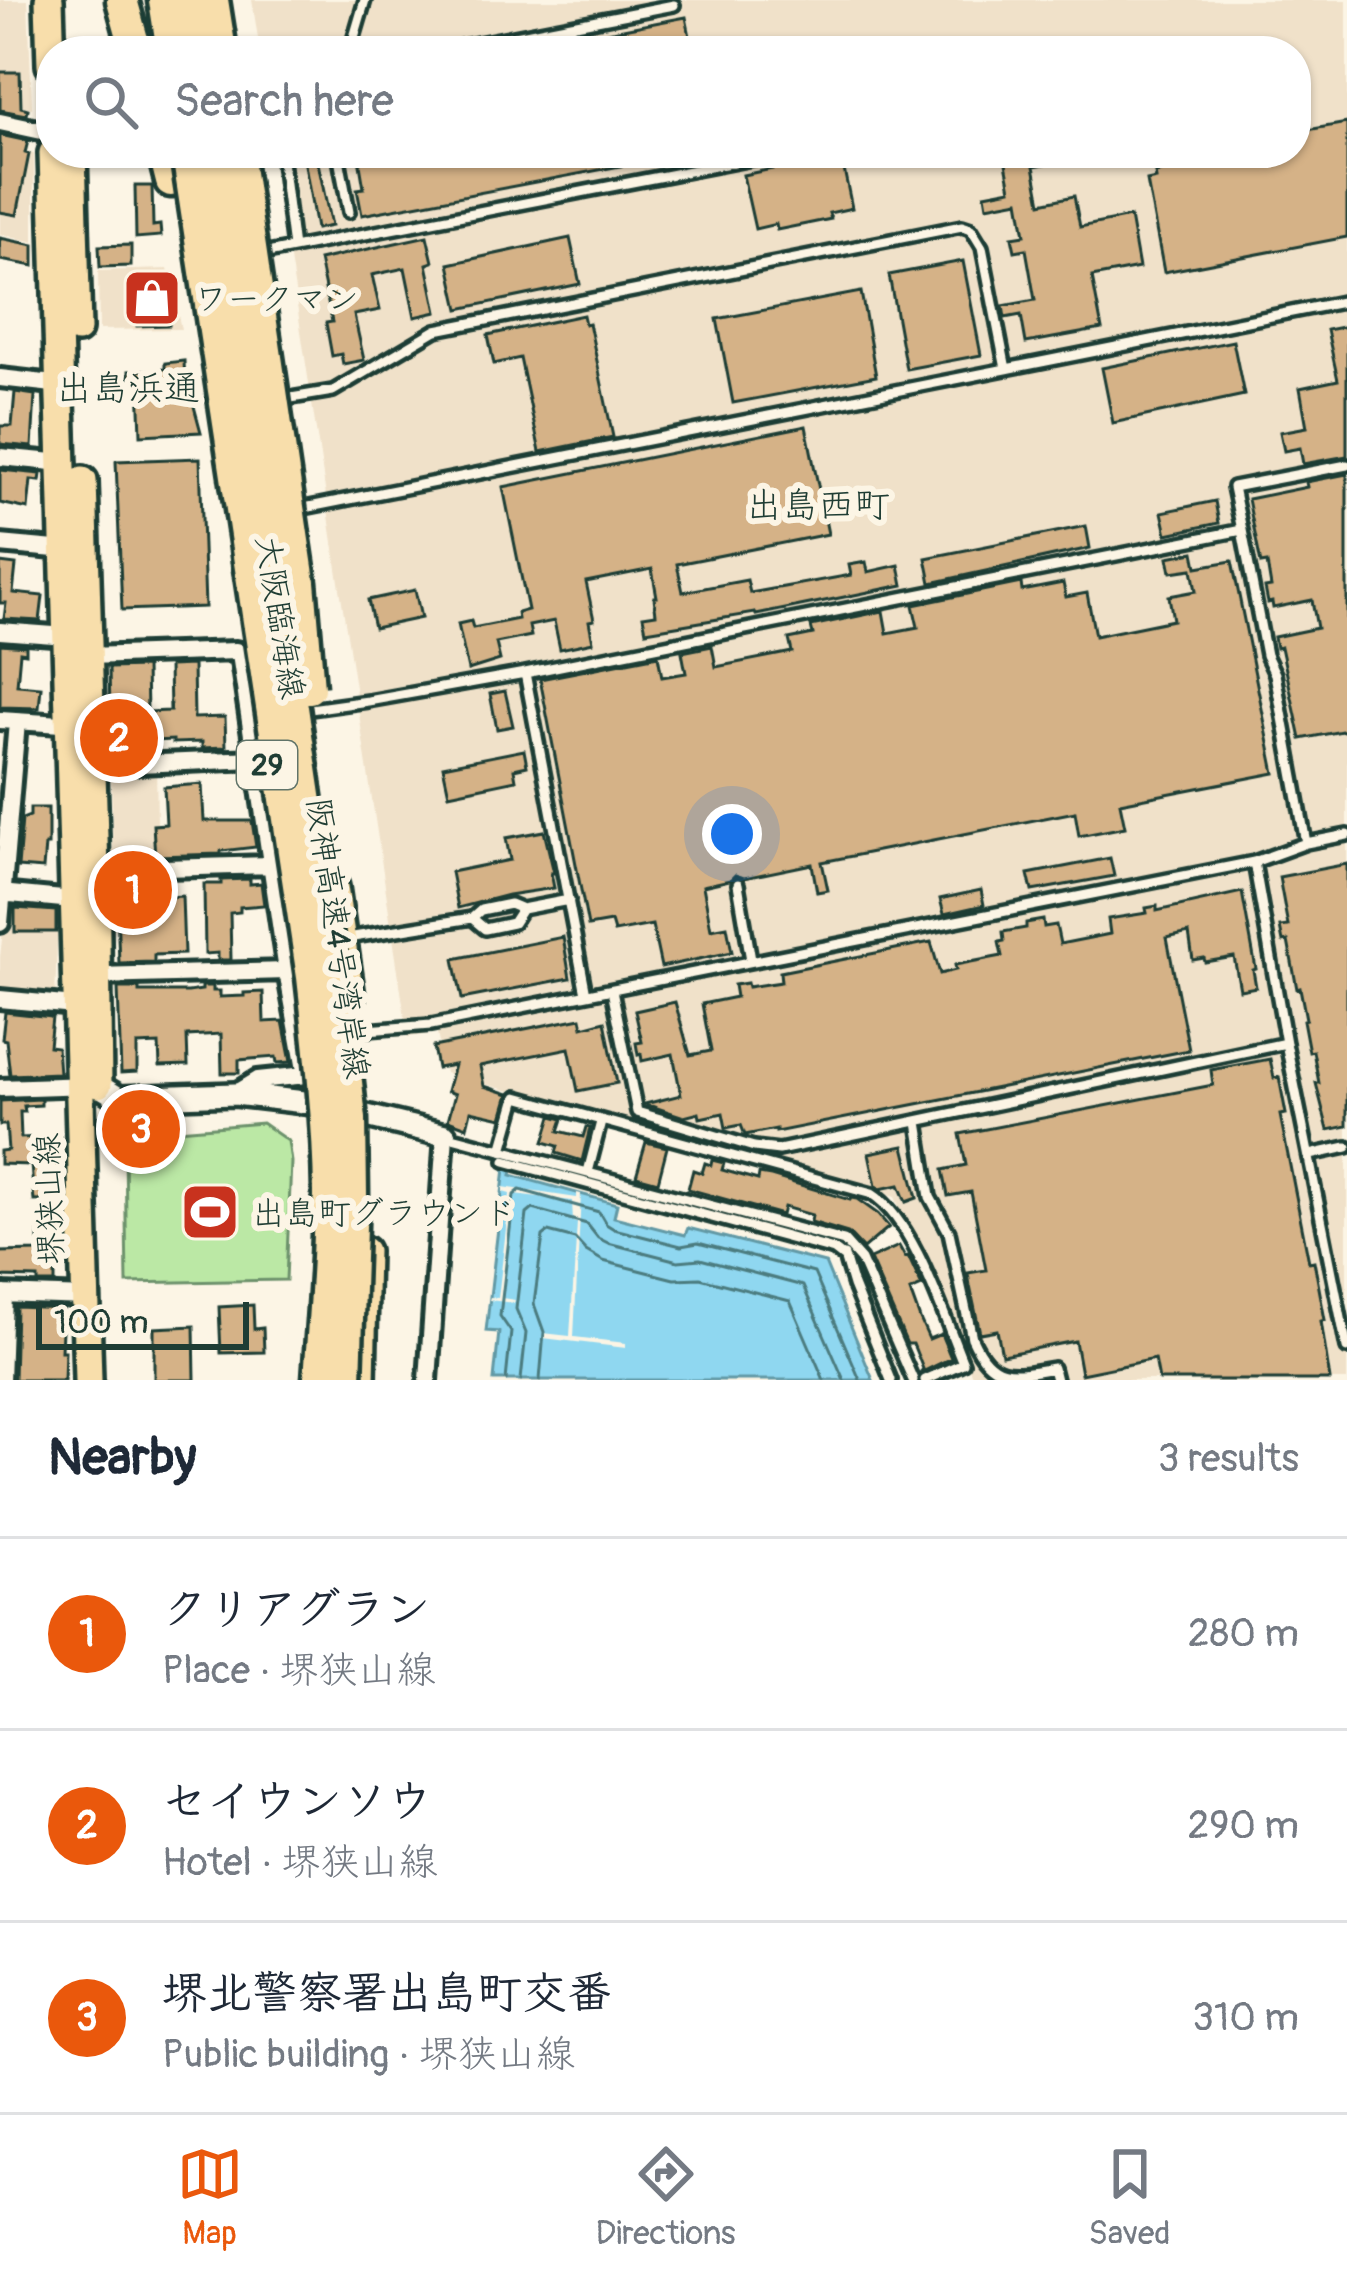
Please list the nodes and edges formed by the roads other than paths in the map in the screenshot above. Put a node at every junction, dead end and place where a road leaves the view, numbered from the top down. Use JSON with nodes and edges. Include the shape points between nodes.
{"nodes":[{"id":1,"x":50,"y":0,"type":"edge"},
{"id":2,"x":67,"y":0,"type":"edge"},
{"id":3,"x":122,"y":0,"type":"edge"},
{"id":4,"x":151,"y":0,"type":"edge"},
{"id":5,"x":164,"y":0,"type":"edge"},
{"id":6,"x":188,"y":0,"type":"edge"},
{"id":7,"x":199,"y":0,"type":"edge"},
{"id":8,"x":213,"y":0,"type":"edge"},
{"id":9,"x":365,"y":0,"type":"edge"},
{"id":10,"x":674,"y":4,"type":"dead end"},
{"id":11,"x":51,"y":36,"type":"edge"},
{"id":12,"x":68,"y":36,"type":"edge"},
{"id":13,"x":132,"y":36,"type":"edge"},
{"id":14,"x":156,"y":36,"type":"edge"},
{"id":15,"x":170,"y":36,"type":"edge"},
{"id":16,"x":194,"y":36,"type":"edge"},
{"id":17,"x":205,"y":36,"type":"edge"},
{"id":18,"x":219,"y":36,"type":"edge"},
{"id":19,"x":354,"y":36,"type":"edge"},
{"id":20,"x":513,"y":36,"type":"edge"},
{"id":21,"x":0,"y":122,"type":"edge"},
{"id":22,"x":36,"y":130,"type":"edge"},
{"id":23,"x":54,"y":168,"type":"edge"},
{"id":24,"x":72,"y":168,"type":"edge"},
{"id":25,"x":168,"y":168,"type":"edge"},
{"id":26,"x":176,"y":168,"type":"edge"},
{"id":27,"x":189,"y":168,"type":"edge"},
{"id":28,"x":213,"y":168,"type":"edge"},
{"id":29,"x":226,"y":168,"type":"edge"},
{"id":30,"x":239,"y":168,"type":"edge"},
{"id":31,"x":283,"y":168,"type":"edge"},
{"id":32,"x":341,"y":168,"type":"edge"},
{"id":33,"x":705,"y":168,"type":"edge"},
{"id":34,"x":349,"y":212,"type":"dead end"},
{"id":35,"x":293,"y":248,"type":"junction"},
{"id":36,"x":240,"y":258,"type":"junction"},
{"id":37,"x":1347,"y":301,"type":"edge"},
{"id":38,"x":1006,"y":369,"type":"junction"},
{"id":39,"x":0,"y":378,"type":"edge"},
{"id":40,"x":62,"y":385,"type":"junction"},
{"id":41,"x":262,"y":403,"type":"junction"},
{"id":42,"x":0,"y":457,"type":"edge"},
{"id":43,"x":64,"y":463,"type":"junction"},
{"id":44,"x":1347,"y":465,"type":"edge"},
{"id":45,"x":238,"y":495,"type":"junction"},
{"id":46,"x":279,"y":513,"type":"junction"},
{"id":47,"x":1242,"y":530,"type":"junction"},
{"id":48,"x":0,"y":544,"type":"edge"},
{"id":49,"x":66,"y":550,"type":"junction"},
{"id":50,"x":0,"y":631,"type":"edge"},
{"id":51,"x":68,"y":636,"type":"junction"},
{"id":52,"x":88,"y":656,"type":"junction"},
{"id":53,"x":525,"y":673,"type":"junction"},
{"id":54,"x":304,"y":710,"type":"junction"},
{"id":55,"x":9,"y":721,"type":"edge"},
{"id":56,"x":80,"y":724,"type":"junction"},
{"id":57,"x":255,"y":759,"type":"junction"},
{"id":58,"x":91,"y":766,"type":"junction"},
{"id":59,"x":1347,"y":835,"type":"edge"},
{"id":60,"x":1306,"y":843,"type":"junction"},
{"id":61,"x":1254,"y":862,"type":"junction"},
{"id":62,"x":272,"y":865,"type":"junction"},
{"id":63,"x":95,"y":870,"type":"junction"},
{"id":64,"x":738,"y":884,"type":"dead end"},
{"id":65,"x":2,"y":893,"type":"edge"},
{"id":66,"x":73,"y":900,"type":"junction"},
{"id":67,"x":568,"y":900,"type":"junction"},
{"id":68,"x":522,"y":909,"type":"junction"},
{"id":69,"x":472,"y":918,"type":"junction"},
{"id":70,"x":0,"y":923,"type":"edge"},
{"id":71,"x":343,"y":939,"type":"junction"},
{"id":72,"x":751,"y":960,"type":"junction"},
{"id":73,"x":287,"y":971,"type":"junction"},
{"id":74,"x":96,"y":976,"type":"junction"},
{"id":75,"x":335,"y":979,"type":"junction"},
{"id":76,"x":612,"y":990,"type":"junction"},
{"id":77,"x":586,"y":994,"type":"junction"},
{"id":78,"x":0,"y":999,"type":"edge"},
{"id":79,"x":75,"y":1006,"type":"junction"},
{"id":80,"x":354,"y":1031,"type":"junction"},
{"id":81,"x":1286,"y":1043,"type":"junction"},
{"id":82,"x":89,"y":1085,"type":"junction"},
{"id":83,"x":0,"y":1088,"type":"edge"},
{"id":84,"x":235,"y":1094,"type":"junction"},
{"id":85,"x":314,"y":1103,"type":"junction"},
{"id":86,"x":362,"y":1113,"type":"junction"},
{"id":87,"x":601,"y":1121,"type":"junction"},
{"id":88,"x":918,"y":1122,"type":"junction"},
{"id":89,"x":445,"y":1135,"type":"junction"},
{"id":90,"x":1347,"y":1147,"type":"edge"},
{"id":91,"x":1310,"y":1154,"type":"junction"},
{"id":92,"x":504,"y":1156,"type":"junction"},
{"id":93,"x":588,"y":1172,"type":"junction"},
{"id":94,"x":853,"y":1248,"type":"junction"},
{"id":95,"x":843,"y":1257,"type":"junction"},
{"id":96,"x":2,"y":1294,"type":"edge"},
{"id":97,"x":86,"y":1297,"type":"junction"},
{"id":98,"x":1347,"y":1348,"type":"edge"},
{"id":99,"x":1,"y":1380,"type":"edge"},
{"id":100,"x":88,"y":1380,"type":"edge"},
{"id":101,"x":105,"y":1380,"type":"edge"},
{"id":102,"x":305,"y":1380,"type":"edge"},
{"id":103,"x":320,"y":1380,"type":"edge"},
{"id":104,"x":346,"y":1380,"type":"edge"},
{"id":105,"x":361,"y":1380,"type":"edge"},
{"id":106,"x":428,"y":1380,"type":"edge"},
{"id":107,"x":891,"y":1380,"type":"edge"},
{"id":108,"x":913,"y":1380,"type":"edge"},
{"id":109,"x":925,"y":1380,"type":"edge"},
{"id":110,"x":1056,"y":1380,"type":"edge"}],
"edges":[{"from":1,"to":11,"type":"main road"},
{"from":2,"to":12,"type":"main road"},
{"from":3,"to":13,"type":"highway"},
{"from":4,"to":14,"type":"main road"},
{"from":5,"to":15,"type":"highway"},
{"from":6,"to":16,"type":"highway"},
{"from":7,"to":17,"type":"main road"},
{"from":8,"to":18,"type":"highway"},
{"from":9,"to":19,"type":"lane"},
{"from":10,"to":20,"type":"lane"},
{"from":21,"to":22,"type":"street"},
{"from":23,"to":40,"type":"main road","name":"堺狭山線"},
{"from":24,"to":52,"type":"main road","name":"堺狭山線"},
{"from":25,"to":45,"type":"highway","bridge":true},
{"from":26,"to":85,"type":"main road","name":"大阪臨海線","number":"29"},
{"from":27,"to":45,"type":"highway","name":"阪神高速4号湾岸線","bridge":true},
{"from":28,"to":75,"type":"highway","name":"阪神高速4号湾岸線","bridge":true},
{"from":29,"to":36,"type":"main road","name":"大阪臨海線","number":"29"},
{"from":30,"to":75,"type":"highway","bridge":true,"via":[[300,582]]},
{"from":31,"to":35,"type":"lane"},
{"from":32,"to":34,"type":"lane"},
{"from":33,"to":35,"type":"lane"},
{"from":35,"to":36,"type":"lane"},
{"from":36,"to":41,"type":"main road","name":"大阪臨海線","number":"29"},
{"from":37,"to":38,"type":"lane"},
{"from":38,"to":41,"type":"lane","via":[[982,248],[962,226],[436,330],[333,391]]},
{"from":38,"to":46,"type":"lane"},
{"from":39,"to":40,"type":"street"},
{"from":40,"to":43,"type":"main road","name":"堺狭山線"},
{"from":41,"to":46,"type":"main road","name":"大阪臨海線","number":"29"},
{"from":42,"to":43,"type":"street"},
{"from":43,"to":49,"type":"main road","name":"堺狭山線"},
{"from":44,"to":47,"type":"lane","via":[[1233,488]]},
{"from":45,"to":103,"type":"highway","name":"阪神高速4号湾岸線","bridge":true,"via":[[321,1053],[328,1269]]},
{"from":46,"to":54,"type":"main road","name":"大阪臨海線","number":"29"},
{"from":47,"to":53,"type":"lane"},
{"from":47,"to":60,"type":"lane"},
{"from":48,"to":49,"type":"street"},
{"from":49,"to":51,"type":"main road","name":"堺狭山線"},
{"from":50,"to":51,"type":"street"},
{"from":51,"to":56,"type":"main road","name":"堺狭山線"},
{"from":52,"to":56,"type":"main road","name":"堺狭山線"},
{"from":52,"to":57,"type":"street","via":[[236,651]]},
{"from":53,"to":54,"type":"lane"},
{"from":53,"to":67,"type":"lane"},
{"from":54,"to":71,"type":"main road","name":"大阪臨海線","number":"29"},
{"from":55,"to":56,"type":"street"},
{"from":55,"to":65,"type":"street"},
{"from":56,"to":58,"type":"main road","name":"堺狭山線"},
{"from":56,"to":66,"type":"main road","name":"堺狭山線"},
{"from":57,"to":58,"type":"street"},
{"from":57,"to":62,"type":"street"},
{"from":58,"to":63,"type":"main road","name":"堺狭山線"},
{"from":59,"to":60,"type":"lane"},
{"from":60,"to":61,"type":"lane"},
{"from":61,"to":72,"type":"lane"},
{"from":61,"to":81,"type":"lane"},
{"from":62,"to":63,"type":"street"},
{"from":62,"to":73,"type":"street"},
{"from":63,"to":74,"type":"main road","name":"堺狭山線"},
{"from":64,"to":72,"type":"lane"},
{"from":65,"to":66,"type":"street"},
{"from":65,"to":70,"type":"street"},
{"from":66,"to":79,"type":"main road","name":"堺狭山線"},
{"from":67,"to":68,"type":"lane"},
{"from":67,"to":77,"type":"lane"},
{"from":68,"to":69,"type":"lane","via":[[510,904]]},
{"from":68,"to":69,"type":"lane","via":[[513,923],[485,929]]},
{"from":69,"to":71,"type":"lane"},
{"from":71,"to":80,"type":"main road","name":"大阪臨海線","number":"29"},
{"from":72,"to":76,"type":"lane"},
{"from":73,"to":74,"type":"street"},
{"from":73,"to":84,"type":"street","via":[[305,1075],[258,1080]]},
{"from":74,"to":82,"type":"main road","name":"堺狭山線"},
{"from":75,"to":104,"type":"highway","name":"阪神高速4号湾岸線","bridge":true,"via":[[351,1119]]},
{"from":76,"to":77,"type":"lane"},
{"from":76,"to":88,"type":"lane","via":[[637,1112],[779,1150]]},
{"from":77,"to":80,"type":"lane","via":[[431,1025]]},
{"from":78,"to":79,"type":"street"},
{"from":79,"to":82,"type":"main road","name":"堺狭山線"},
{"from":80,"to":86,"type":"main road","name":"大阪臨海線","number":"29"},
{"from":81,"to":88,"type":"lane"},
{"from":81,"to":91,"type":"lane"},
{"from":82,"to":83,"type":"street"},
{"from":82,"to":84,"type":"street","via":[[119,1098]]},
{"from":82,"to":97,"type":"main road","name":"堺狭山線"},
{"from":82,"to":101,"type":"main road","name":"堺狭山線"},
{"from":84,"to":85,"type":"street"},
{"from":85,"to":86,"type":"street"},
{"from":85,"to":102,"type":"main road","name":"大阪臨海線","number":"29","via":[[317,1198]]},
{"from":86,"to":89,"type":"street"},
{"from":86,"to":105,"type":"main road","name":"大阪臨海線","number":"29"},
{"from":87,"to":92,"type":"lane","via":[[517,1097]]},
{"from":87,"to":93,"type":"lane"},
{"from":87,"to":109,"type":"lane","via":[[881,1199],[905,1227],[963,1364]]},
{"from":88,"to":110,"type":"lane","via":[[930,1197],[949,1232],[978,1354],[996,1374],[1054,1368]]},
{"from":89,"to":92,"type":"lane"},
{"from":89,"to":106,"type":"street"},
{"from":90,"to":91,"type":"lane"},
{"from":91,"to":98,"type":"lane"},
{"from":92,"to":93,"type":"lane"},
{"from":92,"to":95,"type":"lane"},
{"from":93,"to":94,"type":"lane"},
{"from":94,"to":95,"type":"lane"},
{"from":94,"to":108,"type":"lane"},
{"from":95,"to":107,"type":"lane"},
{"from":96,"to":97,"type":"street"},
{"from":96,"to":99,"type":"street"},
{"from":97,"to":100,"type":"main road","name":"堺狭山線"}]}
